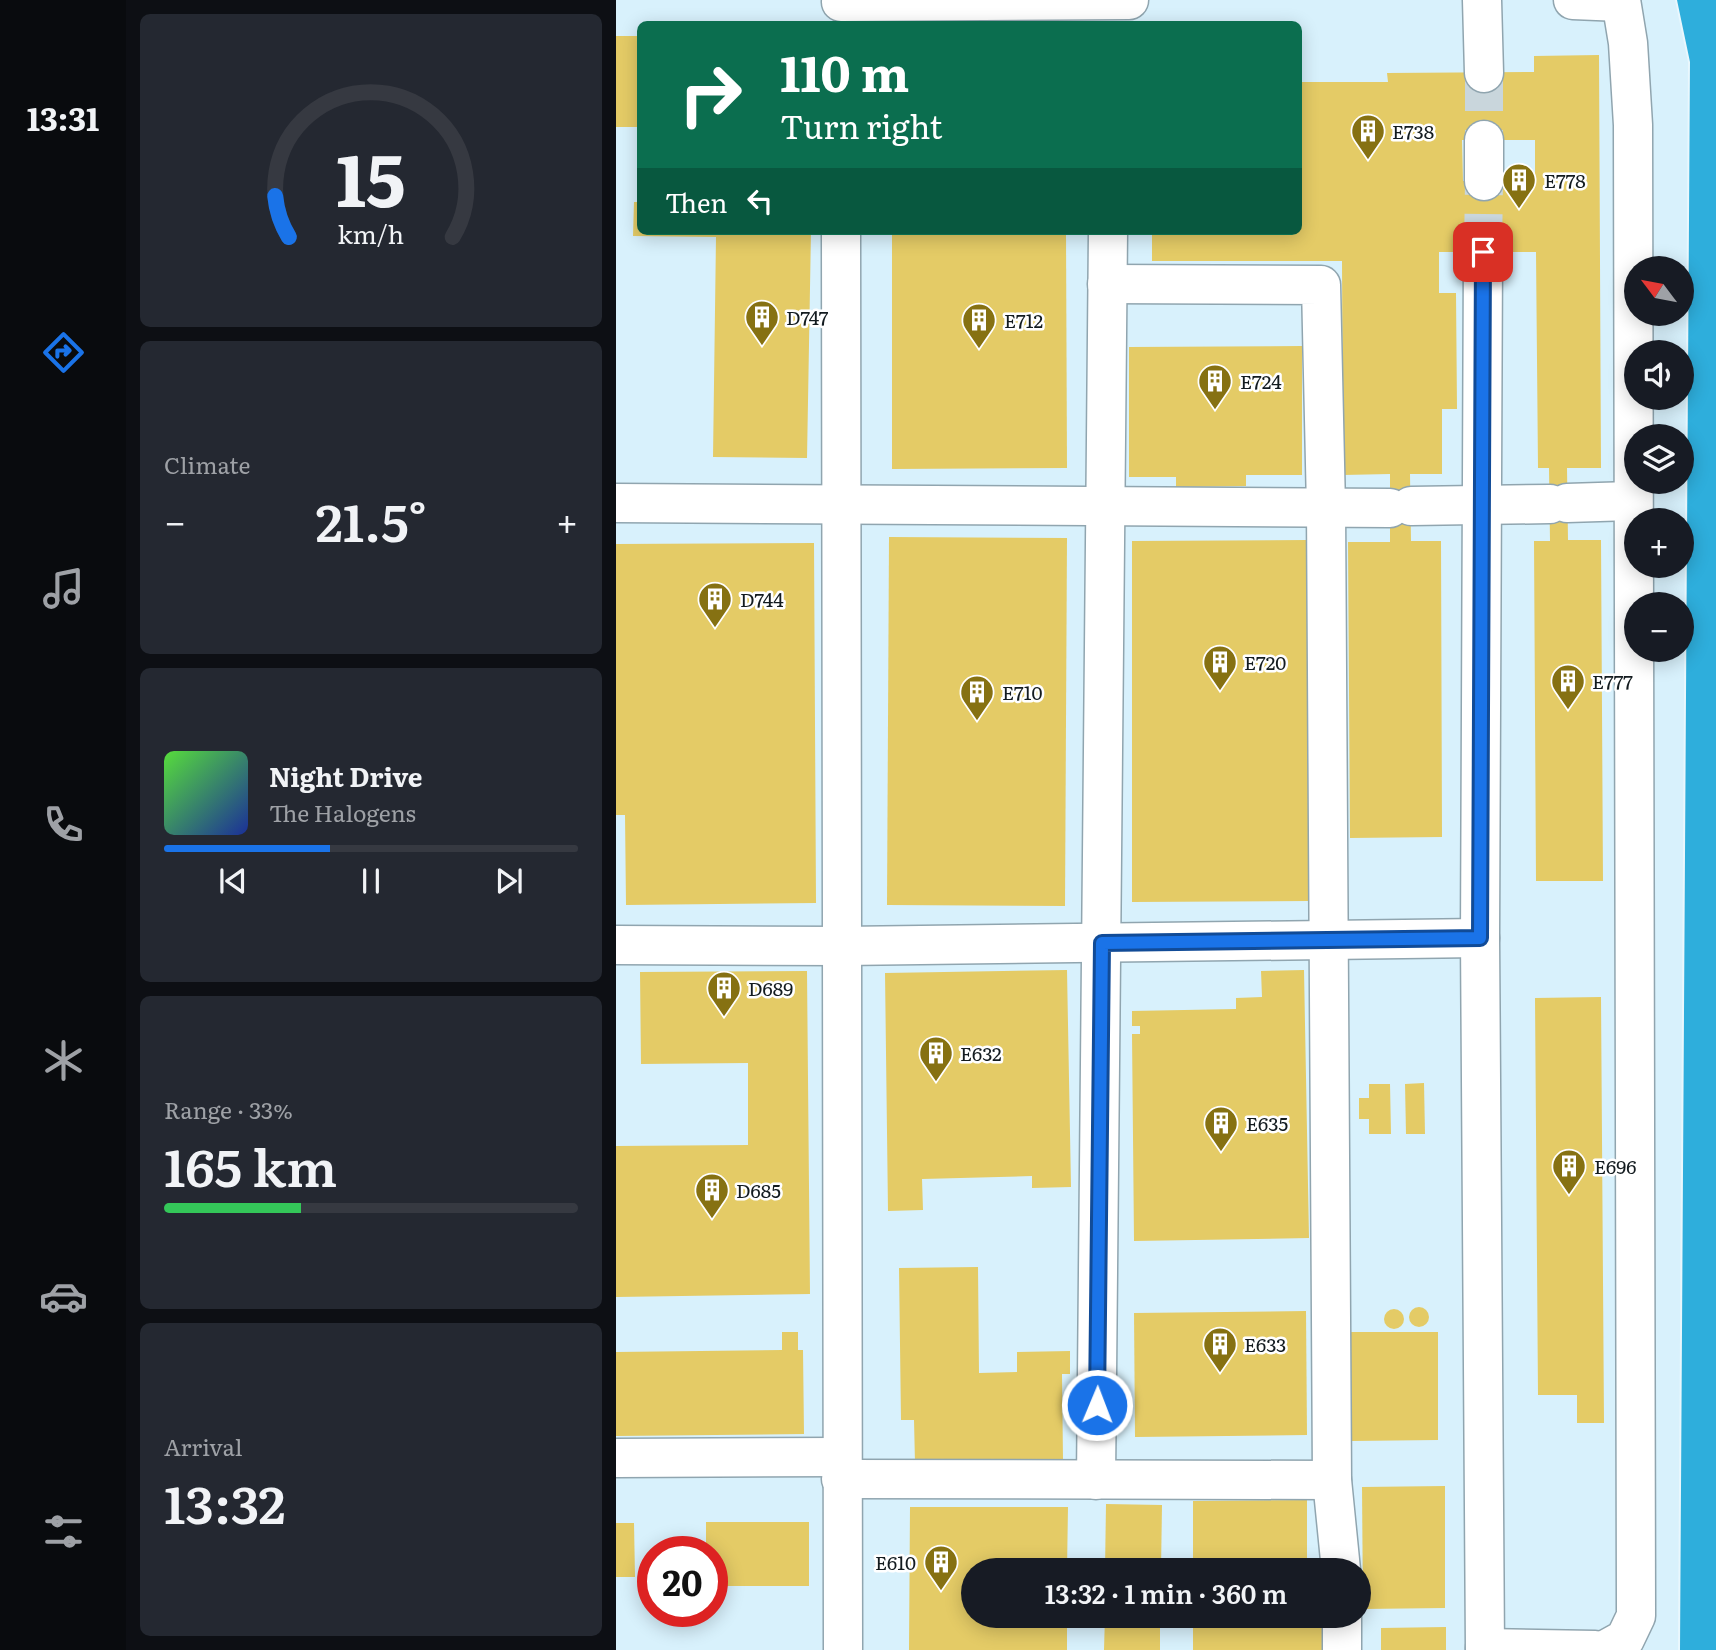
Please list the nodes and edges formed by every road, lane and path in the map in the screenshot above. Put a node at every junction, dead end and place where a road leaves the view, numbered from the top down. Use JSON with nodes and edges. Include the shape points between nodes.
{"nodes":[{"id":1,"x":1110,"y":0,"type":"edge"},
{"id":2,"x":1129,"y":0,"type":"edge"},
{"id":3,"x":1482,"y":0,"type":"edge"},
{"id":4,"x":1573,"y":0,"type":"edge"},
{"id":5,"x":1621,"y":1,"type":"edge"},
{"id":6,"x":841,"y":9,"type":"edge"},
{"id":7,"x":1109,"y":21,"type":"edge"},
{"id":8,"x":1484,"y":73,"type":"tunnel mouth"},
{"id":9,"x":1484,"y":140,"type":"tunnel mouth"},
{"id":10,"x":1484,"y":181,"type":"tunnel mouth"},
{"id":11,"x":841,"y":235,"type":"edge"},
{"id":12,"x":1108,"y":235,"type":"edge"},
{"id":13,"x":1483,"y":252,"type":"tunnel mouth"},
{"id":14,"x":1107,"y":284,"type":"junction"},
{"id":15,"x":1631,"y":501,"type":"junction"},
{"id":16,"x":616,"y":503,"type":"edge"},
{"id":17,"x":842,"y":505,"type":"junction"},
{"id":18,"x":1105,"y":506,"type":"junction"},
{"id":19,"x":1482,"y":506,"type":"junction"},
{"id":20,"x":1326,"y":508,"type":"junction"},
{"id":21,"x":1480,"y":938,"type":"junction"},
{"id":22,"x":1326,"y":940,"type":"junction"},
{"id":23,"x":1102,"y":943,"type":"junction"},
{"id":24,"x":616,"y":946,"type":"edge"},
{"id":25,"x":843,"y":946,"type":"junction"},
{"id":26,"x":616,"y":1458,"type":"edge"},
{"id":27,"x":841,"y":1468,"type":"junction"},
{"id":28,"x":1096,"y":1469,"type":"junction"},
{"id":29,"x":1332,"y":1469,"type":"junction"},
{"id":30,"x":1340,"y":1558,"type":"edge"},
{"id":31,"x":1342,"y":1628,"type":"edge"},
{"id":32,"x":1485,"y":1649,"type":"edge"},
{"id":33,"x":843,"y":1650,"type":"edge"},
{"id":34,"x":1342,"y":1650,"type":"edge"},
{"id":35,"x":1595,"y":1650,"type":"edge"},
{"id":36,"x":1605,"y":1650,"type":"edge"}],
"edges":[{"from":1,"to":2,"type":"street"},
{"from":1,"to":6,"type":"street"},
{"from":1,"to":7,"type":"street"},
{"from":3,"to":8,"type":"street"},
{"from":4,"to":5,"type":"street"},
{"from":5,"to":15,"type":"street","via":[[1633,125]]},
{"from":9,"to":10,"type":"street"},
{"from":11,"to":17,"type":"street"},
{"from":12,"to":14,"type":"street"},
{"from":13,"to":19,"type":"street"},
{"from":14,"to":18,"type":"street"},
{"from":14,"to":20,"type":"street","via":[[1321,285]]},
{"from":15,"to":19,"type":"street"},
{"from":15,"to":36,"type":"street","via":[[1636,1616],[1625,1639]]},
{"from":16,"to":17,"type":"street"},
{"from":17,"to":18,"type":"street"},
{"from":17,"to":25,"type":"street"},
{"from":18,"to":20,"type":"street"},
{"from":18,"to":23,"type":"street"},
{"from":19,"to":20,"type":"street"},
{"from":19,"to":21,"type":"street"},
{"from":20,"to":22,"type":"street"},
{"from":21,"to":22,"type":"street"},
{"from":21,"to":32,"type":"street"},
{"from":22,"to":23,"type":"street"},
{"from":22,"to":29,"type":"street"},
{"from":23,"to":25,"type":"street"},
{"from":23,"to":28,"type":"street"},
{"from":24,"to":25,"type":"street"},
{"from":25,"to":27,"type":"street"},
{"from":26,"to":27,"type":"street"},
{"from":27,"to":28,"type":"street"},
{"from":27,"to":33,"type":"street"},
{"from":28,"to":29,"type":"street"},
{"from":29,"to":30,"type":"street"},
{"from":31,"to":34,"type":"street"},
{"from":32,"to":35,"type":"street"}]}
